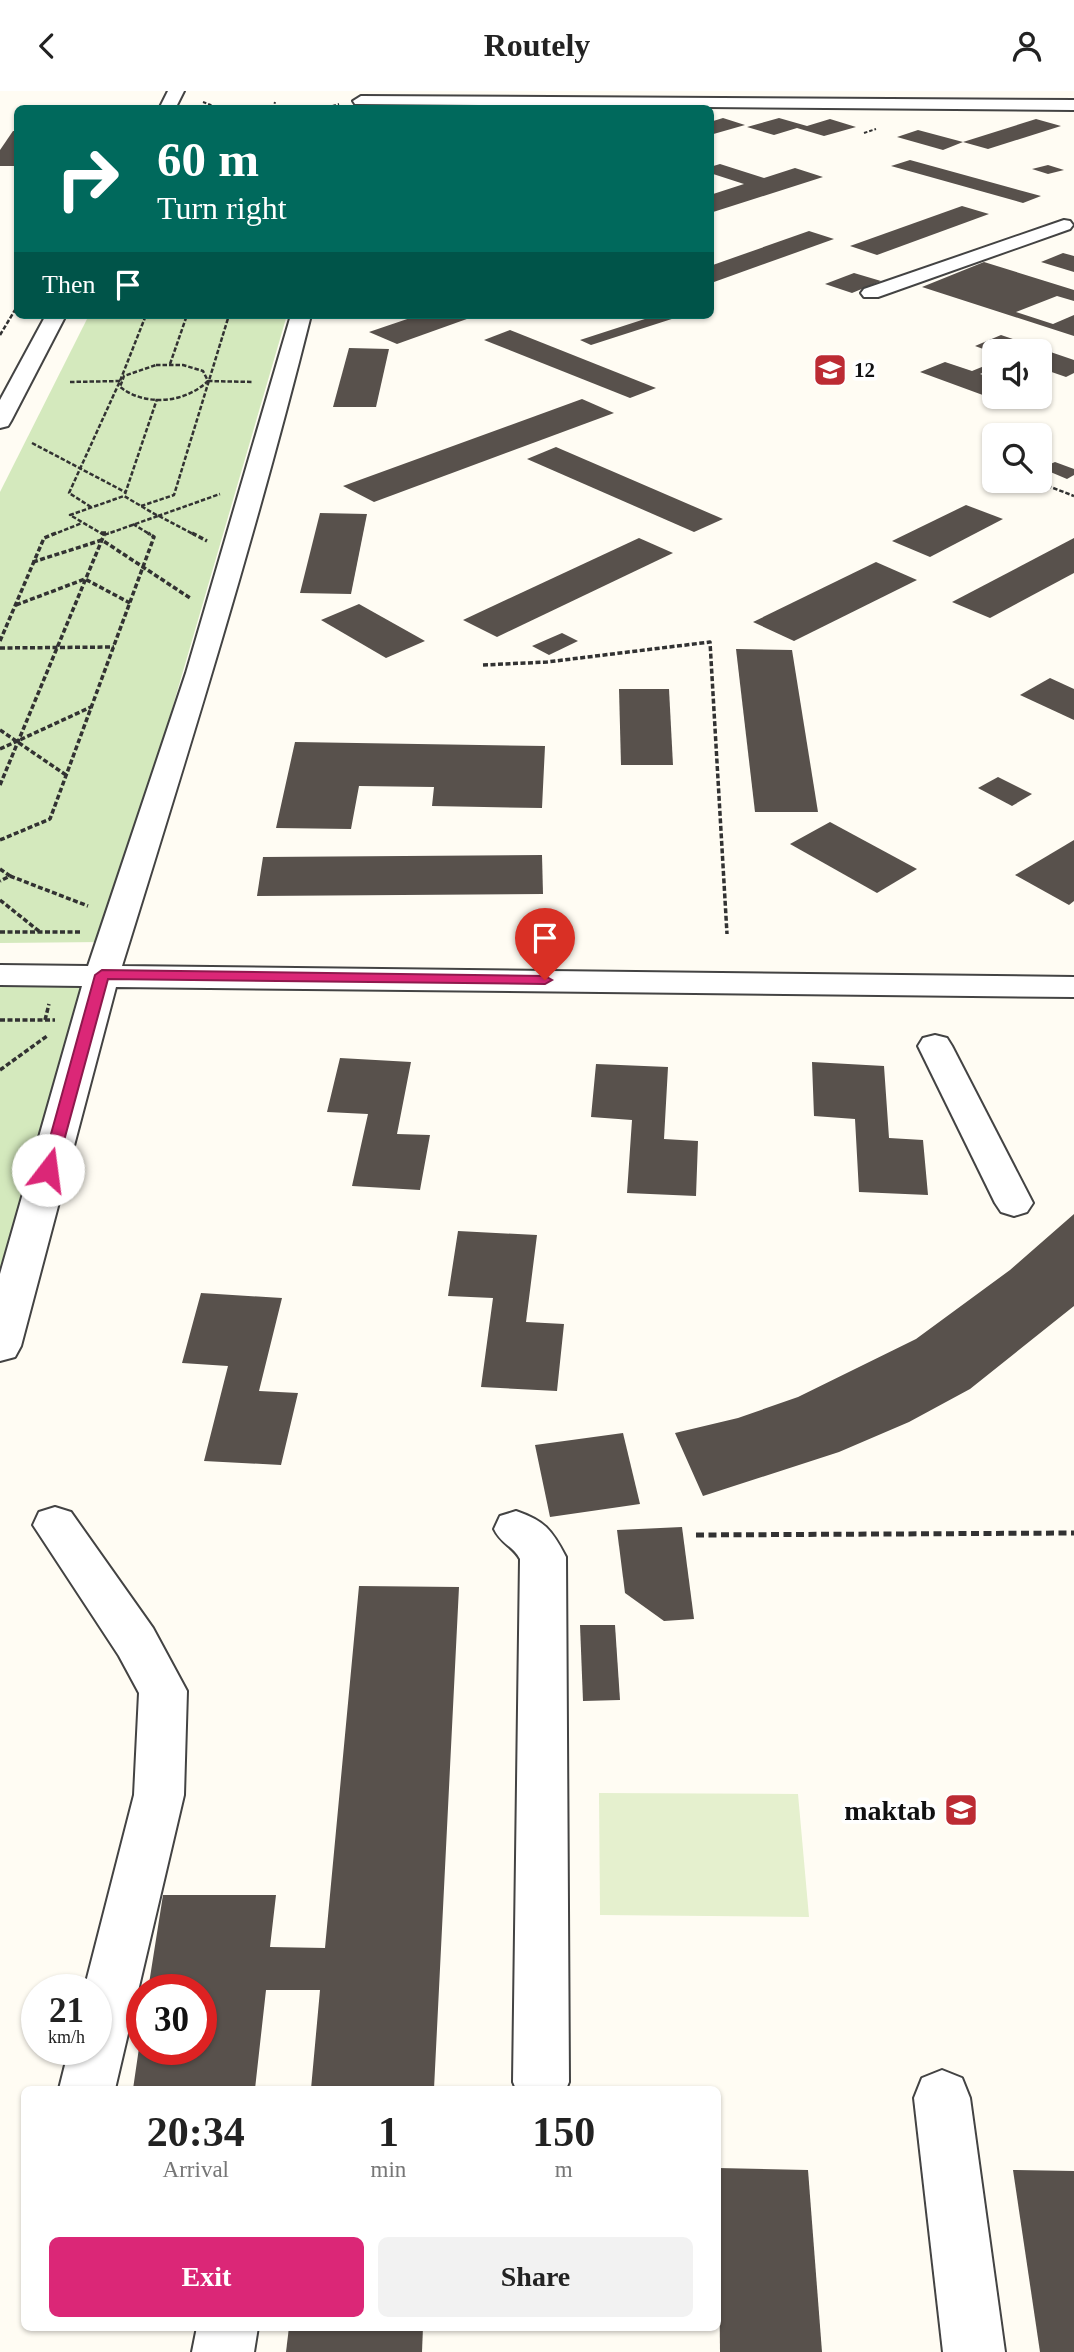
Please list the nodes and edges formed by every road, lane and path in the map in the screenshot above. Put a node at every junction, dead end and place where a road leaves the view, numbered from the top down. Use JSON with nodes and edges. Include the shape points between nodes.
{"nodes":[{"id":1,"x":361,"y":100,"type":"edge"},
{"id":2,"x":275,"y":102,"type":"dead end"},
{"id":3,"x":202,"y":103,"type":"dead end"},
{"id":4,"x":343,"y":103,"type":"dead end"},
{"id":5,"x":208,"y":105,"type":"edge"},
{"id":6,"x":274,"y":105,"type":"edge"},
{"id":7,"x":336,"y":105,"type":"edge"},
{"id":8,"x":1074,"y":105,"type":"edge"},
{"id":9,"x":1064,"y":225,"type":"dead end"},
{"id":10,"x":871,"y":293,"type":"dead end"},
{"id":11,"x":14,"y":312,"type":"edge"},
{"id":12,"x":55,"y":319,"type":"edge"},
{"id":13,"x":144,"y":319,"type":"edge"},
{"id":14,"x":186,"y":319,"type":"edge"},
{"id":15,"x":228,"y":319,"type":"edge"},
{"id":16,"x":300,"y":319,"type":"edge"},
{"id":17,"x":0,"y":335,"type":"edge"},
{"id":18,"x":170,"y":364,"type":"junction"},
{"id":19,"x":70,"y":381,"type":"dead end"},
{"id":20,"x":120,"y":381,"type":"junction"},
{"id":21,"x":208,"y":381,"type":"junction"},
{"id":22,"x":258,"y":382,"type":"dead end"},
{"id":23,"x":157,"y":399,"type":"junction"},
{"id":24,"x":0,"y":421,"type":"edge"},
{"id":25,"x":32,"y":443,"type":"dead end"},
{"id":26,"x":80,"y":468,"type":"junction"},
{"id":27,"x":1052,"y":488,"type":"edge"},
{"id":28,"x":221,"y":493,"type":"dead end"},
{"id":29,"x":125,"y":494,"type":"junction"},
{"id":30,"x":1074,"y":496,"type":"edge"},
{"id":31,"x":141,"y":506,"type":"junction"},
{"id":32,"x":91,"y":507,"type":"junction"},
{"id":33,"x":158,"y":516,"type":"junction"},
{"id":34,"x":83,"y":523,"type":"junction"},
{"id":35,"x":133,"y":524,"type":"junction"},
{"id":36,"x":104,"y":535,"type":"junction"},
{"id":37,"x":102,"y":540,"type":"junction"},
{"id":38,"x":210,"y":543,"type":"dead end"},
{"id":39,"x":33,"y":562,"type":"junction"},
{"id":40,"x":143,"y":567,"type":"junction"},
{"id":41,"x":85,"y":579,"type":"junction"},
{"id":42,"x":192,"y":599,"type":"dead end"},
{"id":43,"x":130,"y":604,"type":"junction"},
{"id":44,"x":15,"y":605,"type":"junction"},
{"id":45,"x":0,"y":641,"type":"edge"},
{"id":46,"x":114,"y":647,"type":"junction"},
{"id":47,"x":0,"y":648,"type":"edge"},
{"id":48,"x":57,"y":648,"type":"junction"},
{"id":49,"x":483,"y":665,"type":"dead end"},
{"id":50,"x":91,"y":707,"type":"junction"},
{"id":51,"x":0,"y":730,"type":"edge"},
{"id":52,"x":17,"y":741,"type":"junction"},
{"id":53,"x":0,"y":749,"type":"edge"},
{"id":54,"x":66,"y":775,"type":"junction"},
{"id":55,"x":0,"y":785,"type":"edge"},
{"id":56,"x":0,"y":840,"type":"edge"},
{"id":57,"x":0,"y":869,"type":"edge"},
{"id":58,"x":10,"y":876,"type":"junction"},
{"id":59,"x":0,"y":881,"type":"edge"},
{"id":60,"x":0,"y":900,"type":"edge"},
{"id":61,"x":98,"y":910,"type":"dead end"},
{"id":62,"x":0,"y":932,"type":"edge"},
{"id":63,"x":41,"y":932,"type":"junction"},
{"id":64,"x":81,"y":932,"type":"dead end"},
{"id":65,"x":727,"y":934,"type":"dead end"},
{"id":66,"x":0,"y":975,"type":"edge"},
{"id":67,"x":102,"y":975,"type":"junction"},
{"id":68,"x":1074,"y":987,"type":"edge"},
{"id":69,"x":0,"y":1020,"type":"edge"},
{"id":70,"x":58,"y":1020,"type":"dead end"},
{"id":71,"x":51,"y":1034,"type":"dead end"},
{"id":72,"x":935,"y":1046,"type":"dead end"},
{"id":73,"x":0,"y":1070,"type":"edge"},
{"id":74,"x":1014,"y":1203,"type":"dead end"},
{"id":75,"x":0,"y":1346,"type":"edge"},
{"id":76,"x":55,"y":1525,"type":"dead end"},
{"id":77,"x":516,"y":1529,"type":"dead end"},
{"id":78,"x":1074,"y":1533,"type":"edge"},
{"id":79,"x":696,"y":1535,"type":"dead end"},
{"id":80,"x":541,"y":2082,"type":"dead end"},
{"id":81,"x":88,"y":2086,"type":"edge"},
{"id":82,"x":942,"y":2098,"type":"dead end"},
{"id":83,"x":227,"y":2331,"type":"edge"},
{"id":84,"x":223,"y":2352,"type":"edge"},
{"id":85,"x":974,"y":2352,"type":"edge"}],
"edges":[{"from":1,"to":8,"type":"street"},
{"from":2,"to":6,"type":"path"},
{"from":3,"to":5,"type":"path"},
{"from":4,"to":7,"type":"path"},
{"from":9,"to":10,"type":"street"},
{"from":11,"to":17,"type":"path"},
{"from":12,"to":24,"type":"street"},
{"from":13,"to":20,"type":"path"},
{"from":14,"to":18,"type":"path"},
{"from":15,"to":21,"type":"path"},
{"from":16,"to":67,"type":"street","via":[[204,660]]},
{"from":18,"to":20,"type":"path","via":[[143,367]]},
{"from":18,"to":21,"type":"path","via":[[195,367]]},
{"from":19,"to":20,"type":"path"},
{"from":20,"to":23,"type":"path","via":[[120,387],[133,395]]},
{"from":20,"to":26,"type":"path"},
{"from":21,"to":22,"type":"path"},
{"from":21,"to":23,"type":"path","via":[[185,395]]},
{"from":21,"to":31,"type":"path","via":[[174,495]]},
{"from":23,"to":29,"type":"path"},
{"from":25,"to":26,"type":"path"},
{"from":26,"to":29,"type":"path"},
{"from":26,"to":32,"type":"path","via":[[69,493]]},
{"from":27,"to":30,"type":"path"},
{"from":28,"to":33,"type":"path"},
{"from":29,"to":31,"type":"path"},
{"from":29,"to":32,"type":"path"},
{"from":31,"to":33,"type":"path"},
{"from":32,"to":34,"type":"path","via":[[70,515]]},
{"from":33,"to":35,"type":"path"},
{"from":33,"to":38,"type":"path"},
{"from":34,"to":36,"type":"path"},
{"from":34,"to":39,"type":"path","via":[[44,538]]},
{"from":35,"to":36,"type":"path"},
{"from":35,"to":40,"type":"path","via":[[154,537]]},
{"from":36,"to":37,"type":"path"},
{"from":37,"to":39,"type":"path"},
{"from":37,"to":40,"type":"path"},
{"from":37,"to":41,"type":"path"},
{"from":39,"to":44,"type":"path"},
{"from":40,"to":42,"type":"path"},
{"from":40,"to":43,"type":"path"},
{"from":41,"to":43,"type":"path"},
{"from":41,"to":44,"type":"path"},
{"from":41,"to":48,"type":"path"},
{"from":43,"to":46,"type":"path"},
{"from":44,"to":45,"type":"path"},
{"from":46,"to":48,"type":"path"},
{"from":46,"to":50,"type":"path"},
{"from":47,"to":48,"type":"path"},
{"from":48,"to":52,"type":"path"},
{"from":49,"to":65,"type":"path","via":[[710,642]]},
{"from":50,"to":52,"type":"path"},
{"from":50,"to":54,"type":"path"},
{"from":51,"to":52,"type":"path"},
{"from":52,"to":53,"type":"path"},
{"from":52,"to":54,"type":"path"},
{"from":52,"to":55,"type":"path"},
{"from":54,"to":56,"type":"path","via":[[50,819]]},
{"from":57,"to":58,"type":"path"},
{"from":58,"to":59,"type":"path"},
{"from":58,"to":61,"type":"path"},
{"from":60,"to":63,"type":"path"},
{"from":62,"to":63,"type":"path"},
{"from":63,"to":64,"type":"path"},
{"from":66,"to":67,"type":"street"},
{"from":67,"to":68,"type":"street"},
{"from":67,"to":75,"type":"street"},
{"from":69,"to":70,"type":"path"},
{"from":71,"to":73,"type":"path"},
{"from":72,"to":74,"type":"street"},
{"from":76,"to":81,"type":"street","via":[[136,1642],[163,1692],[159,1795]]},
{"from":77,"to":80,"type":"street","via":[[533,1540],[543,1557]]},
{"from":78,"to":79,"type":"path"},
{"from":82,"to":85,"type":"street"},
{"from":83,"to":84,"type":"street"}]}
